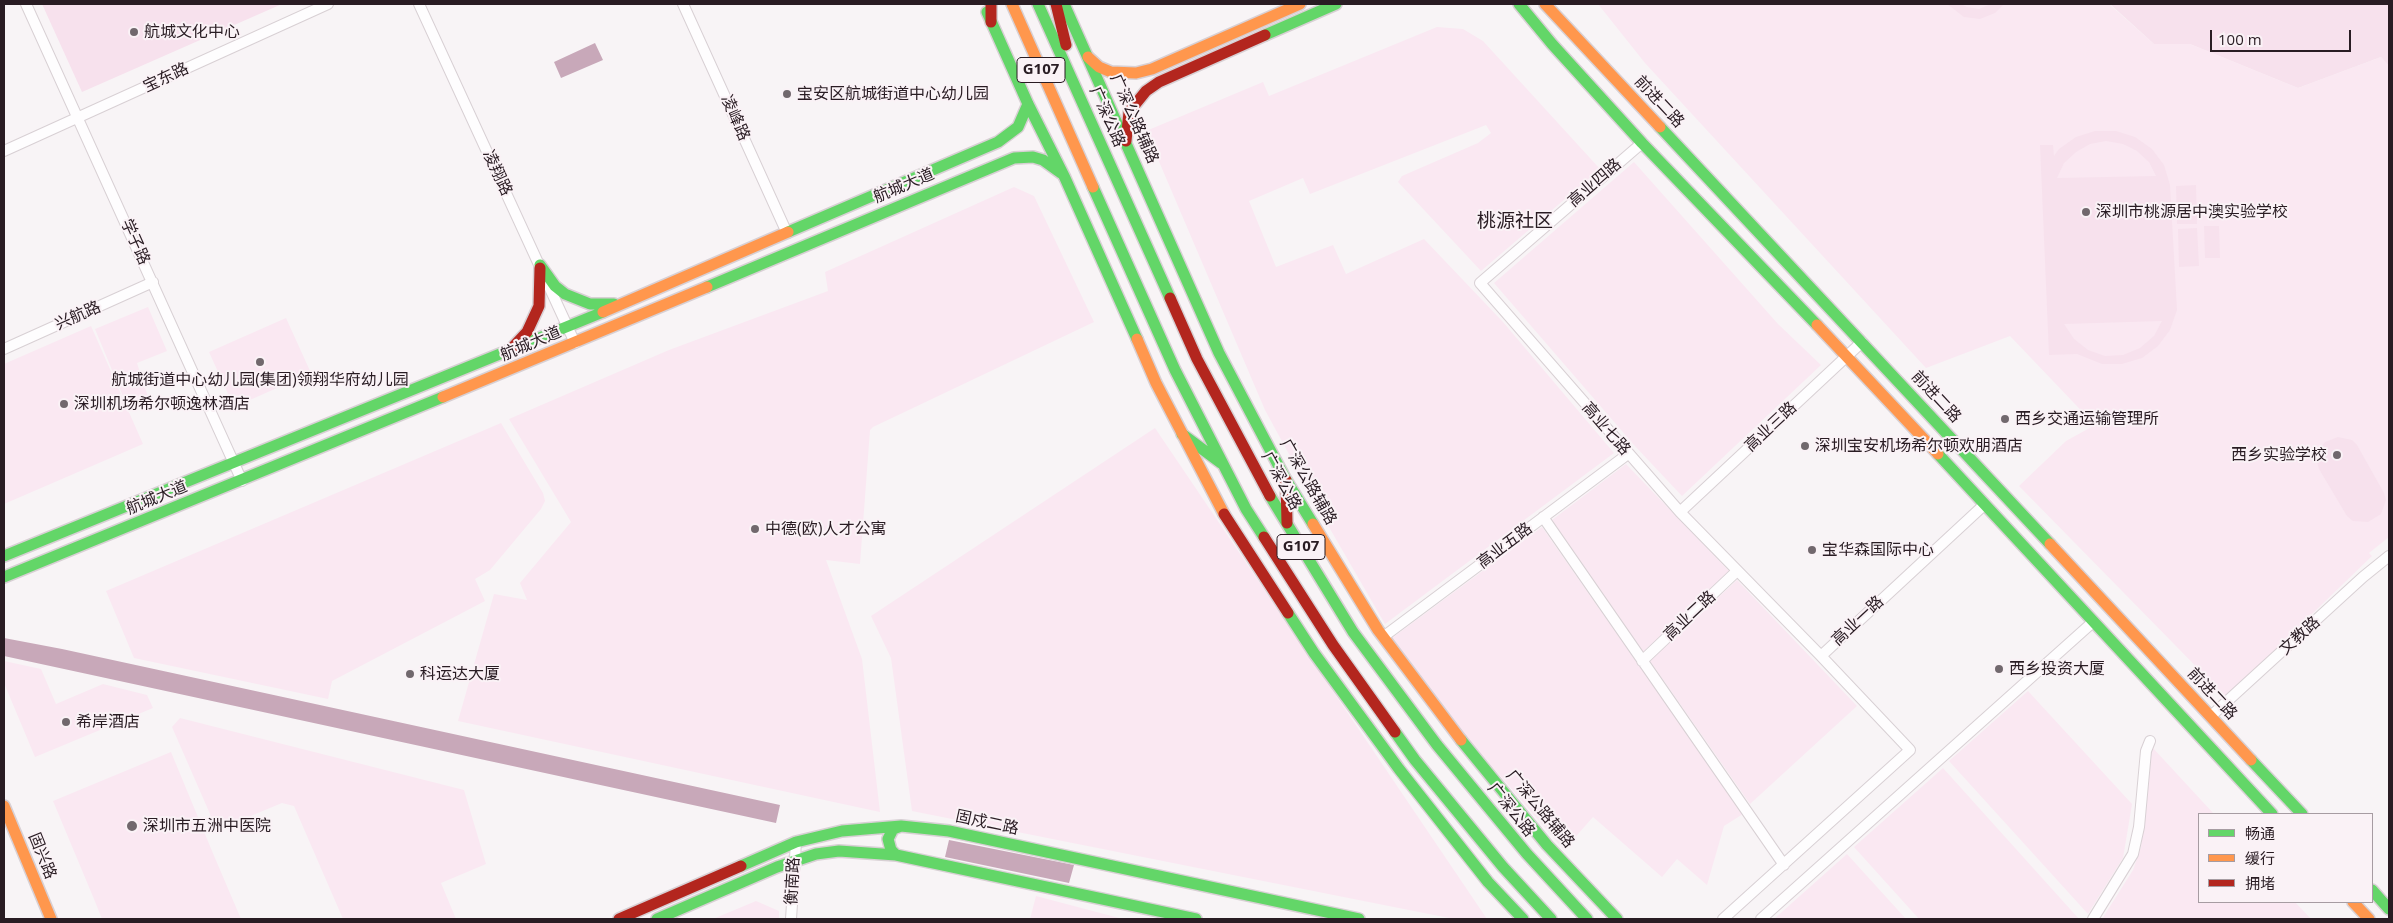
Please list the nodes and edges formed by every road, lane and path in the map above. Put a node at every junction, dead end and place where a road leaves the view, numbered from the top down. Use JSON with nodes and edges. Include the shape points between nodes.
{"nodes":[{"id":1,"x":26,"y":4,"type":"edge"},
{"id":2,"x":328,"y":4,"type":"edge"},
{"id":3,"x":419,"y":4,"type":"edge"},
{"id":4,"x":683,"y":4,"type":"edge"},
{"id":5,"x":983,"y":4,"type":"edge"},
{"id":6,"x":991,"y":4,"type":"edge"},
{"id":7,"x":1012,"y":4,"type":"edge"},
{"id":8,"x":1038,"y":4,"type":"edge"},
{"id":9,"x":1056,"y":4,"type":"edge"},
{"id":10,"x":1064,"y":4,"type":"edge"},
{"id":11,"x":1300,"y":4,"type":"edge"},
{"id":12,"x":1336,"y":4,"type":"edge"},
{"id":13,"x":1519,"y":4,"type":"edge"},
{"id":14,"x":1545,"y":4,"type":"edge"},
{"id":15,"x":991,"y":22,"type":"junction"},
{"id":16,"x":1088,"y":57,"type":"junction"},
{"id":17,"x":1080,"y":94,"type":"junction"},
{"id":18,"x":1028,"y":104,"type":"junction"},
{"id":19,"x":79,"y":117,"type":"junction"},
{"id":20,"x":1126,"y":141,"type":"junction"},
{"id":21,"x":1642,"y":143,"type":"junction"},
{"id":22,"x":4,"y":151,"type":"edge"},
{"id":23,"x":939,"y":167,"type":"junction"},
{"id":24,"x":1066,"y":178,"type":"junction"},
{"id":25,"x":947,"y":186,"type":"junction"},
{"id":26,"x":787,"y":233,"type":"junction"},
{"id":27,"x":540,"y":265,"type":"junction"},
{"id":28,"x":153,"y":282,"type":"junction"},
{"id":29,"x":1480,"y":283,"type":"joint"},
{"id":30,"x":629,"y":300,"type":"junction"},
{"id":31,"x":568,"y":326,"type":"junction"},
{"id":32,"x":1862,"y":342,"type":"junction"},
{"id":33,"x":575,"y":343,"type":"junction"},
{"id":34,"x":4,"y":349,"type":"edge"},
{"id":35,"x":508,"y":352,"type":"junction"},
{"id":36,"x":1846,"y":357,"type":"junction"},
{"id":37,"x":1182,"y":434,"type":"junction"},
{"id":38,"x":1628,"y":454,"type":"junction"},
{"id":39,"x":234,"y":464,"type":"junction"},
{"id":40,"x":1225,"y":466,"type":"junction"},
{"id":41,"x":1286,"y":480,"type":"junction"},
{"id":42,"x":242,"y":481,"type":"junction"},
{"id":43,"x":1984,"y":505,"type":"junction"},
{"id":44,"x":1680,"y":512,"type":"junction"},
{"id":45,"x":1543,"y":518,"type":"junction"},
{"id":46,"x":1287,"y":524,"type":"junction"},
{"id":47,"x":4,"y":556,"type":"edge"},
{"id":48,"x":2389,"y":556,"type":"edge"},
{"id":49,"x":1737,"y":571,"type":"junction"},
{"id":50,"x":4,"y":577,"type":"edge"},
{"id":51,"x":2093,"y":622,"type":"junction"},
{"id":52,"x":1383,"y":637,"type":"junction"},
{"id":53,"x":1821,"y":656,"type":"junction"},
{"id":54,"x":1642,"y":661,"type":"junction"},
{"id":55,"x":2211,"y":716,"type":"junction"},
{"id":56,"x":2150,"y":741,"type":"dead end"},
{"id":57,"x":4,"y":806,"type":"edge"},
{"id":58,"x":2271,"y":813,"type":"edge"},
{"id":59,"x":2301,"y":813,"type":"edge"},
{"id":60,"x":900,"y":826,"type":"junction"},
{"id":61,"x":796,"y":842,"type":"junction"},
{"id":62,"x":896,"y":855,"type":"junction"},
{"id":63,"x":794,"y":860,"type":"junction"},
{"id":64,"x":1784,"y":864,"type":"junction"},
{"id":65,"x":2373,"y":891,"type":"edge"},
{"id":66,"x":2354,"y":903,"type":"edge"},
{"id":67,"x":2389,"y":909,"type":"edge"},
{"id":68,"x":1518,"y":917,"type":"edge"},
{"id":69,"x":51,"y":919,"type":"edge"},
{"id":70,"x":619,"y":919,"type":"edge"},
{"id":71,"x":657,"y":919,"type":"edge"},
{"id":72,"x":791,"y":919,"type":"edge"},
{"id":73,"x":1196,"y":919,"type":"edge"},
{"id":74,"x":1358,"y":919,"type":"edge"},
{"id":75,"x":1551,"y":919,"type":"edge"},
{"id":76,"x":1587,"y":919,"type":"edge"},
{"id":77,"x":1617,"y":919,"type":"edge"},
{"id":78,"x":1723,"y":919,"type":"edge"},
{"id":79,"x":1761,"y":919,"type":"edge"},
{"id":80,"x":2094,"y":919,"type":"edge"},
{"id":81,"x":2369,"y":919,"type":"edge"}],
"edges":[{"from":1,"to":19,"type":"street","name":"学子路"},
{"from":2,"to":19,"type":"street","name":"宝东路"},
{"from":3,"to":27,"type":"street","name":"凌翔路"},
{"from":4,"to":26,"type":"street","name":"凌峰路"},
{"from":5,"to":15,"type":"main road"},
{"from":6,"to":15,"type":"main road"},
{"from":7,"to":40,"type":"main road","number":"G107","via":[[1176,370]]},
{"from":8,"to":17,"type":"main road","name":"广深公路","number":"G107"},
{"from":9,"to":17,"type":"main road"},
{"from":10,"to":16,"type":"main road","name":"广深公路辅路"},
{"from":11,"to":16,"type":"main road","via":[[1152,69],[1136,73],[1111,72]]},
{"from":12,"to":20,"type":"main road","via":[[1159,82],[1136,101],[1129,112]]},
{"from":13,"to":21,"type":"main road"},
{"from":14,"to":32,"type":"main road","name":"前进二路"},
{"from":15,"to":18,"type":"main road"},
{"from":16,"to":20,"type":"main road","name":"广深公路辅路"},
{"from":17,"to":46,"type":"main road","name":"广深公路","number":"G107","via":[[1197,359]]},
{"from":18,"to":23,"type":"main road","name":"航城大道","via":[[1011,134]]},
{"from":18,"to":24,"type":"main road"},
{"from":19,"to":22,"type":"street","name":"宝东路"},
{"from":19,"to":28,"type":"street","name":"学子路"},
{"from":20,"to":41,"type":"main road","name":"广深公路辅路","via":[[1219,353]]},
{"from":21,"to":29,"type":"street","name":"高业四路"},
{"from":21,"to":36,"type":"main road"},
{"from":23,"to":25,"type":"main road","via":[[948,168],[952,173],[952,182]]},
{"from":23,"to":26,"type":"main road","name":"航城大道"},
{"from":24,"to":25,"type":"main road","name":"航城大道","via":[[1043,160],[1023,156]]},
{"from":24,"to":37,"type":"main road","via":[[1156,383]]},
{"from":25,"to":33,"type":"main road","name":"航城大道"},
{"from":26,"to":30,"type":"main road","name":"航城大道"},
{"from":27,"to":30,"type":"main road","via":[[555,286],[577,300],[603,305]]},
{"from":27,"to":31,"type":"street","name":"凌翔路"},
{"from":27,"to":35,"type":"main road","via":[[539,306],[527,332]]},
{"from":28,"to":34,"type":"street","name":"兴航路"},
{"from":28,"to":39,"type":"street","name":"学子路"},
{"from":29,"to":38,"type":"street","name":"高业七路"},
{"from":30,"to":31,"type":"main road","name":"航城大道"},
{"from":31,"to":33,"type":"street","name":"凌翔路"},
{"from":31,"to":35,"type":"main road","name":"航城大道"},
{"from":32,"to":36,"type":"street","name":"高业三路"},
{"from":32,"to":55,"type":"main road","name":"前进二路"},
{"from":33,"to":42,"type":"main road","name":"航城大道"},
{"from":35,"to":39,"type":"main road","name":"航城大道"},
{"from":36,"to":43,"type":"main road"},
{"from":36,"to":44,"type":"street","name":"高业三路"},
{"from":37,"to":40,"type":"main road"},
{"from":37,"to":68,"type":"main road","via":[[1225,518],[1314,653],[1404,776]]},
{"from":38,"to":44,"type":"street","name":"高业七路"},
{"from":38,"to":45,"type":"street","name":"高业五路"},
{"from":39,"to":42,"type":"street","name":"学子路"},
{"from":39,"to":47,"type":"main road","name":"航城大道"},
{"from":40,"to":75,"type":"main road","number":"G107","via":[[1246,508],[1333,645],[1415,760],[1503,867]]},
{"from":41,"to":46,"type":"main road"},
{"from":41,"to":52,"type":"main road","name":"广深公路辅路"},
{"from":42,"to":50,"type":"main road","name":"航城大道"},
{"from":43,"to":51,"type":"main road"},
{"from":43,"to":53,"type":"street","name":"高业一路"},
{"from":44,"to":49,"type":"street","name":"高业七路"},
{"from":45,"to":52,"type":"street","name":"高业五路"},
{"from":45,"to":54,"type":"street"},
{"from":46,"to":76,"type":"main road","name":"广深公路","number":"G107","via":[[1353,632],[1437,745],[1526,854]]},
{"from":48,"to":55,"type":"street","name":"文教路"},
{"from":49,"to":53,"type":"street","name":"高业一路"},
{"from":49,"to":54,"type":"street","name":"高业二路"},
{"from":51,"to":58,"type":"main road"},
{"from":51,"to":79,"type":"street"},
{"from":52,"to":77,"type":"main road","name":"广深公路辅路","via":[[1547,845]]},
{"from":53,"to":64,"type":"street","via":[[1910,750]]},
{"from":54,"to":64,"type":"street"},
{"from":55,"to":59,"type":"main road","name":"前进二路"},
{"from":56,"to":80,"type":"street","via":[[2133,854]]},
{"from":57,"to":69,"type":"main road","name":"固兴路"},
{"from":60,"to":61,"type":"main road","name":"固戍二路","via":[[842,831]]},
{"from":60,"to":62,"type":"main road","via":[[893,829],[888,838]]},
{"from":60,"to":74,"type":"main road","name":"固戍二路","via":[[949,831]]},
{"from":61,"to":63,"type":"street","name":"衡南路"},
{"from":61,"to":70,"type":"main road","name":"固戍二路"},
{"from":62,"to":63,"type":"main road","via":[[839,851]]},
{"from":62,"to":73,"type":"main road"},
{"from":63,"to":71,"type":"main road"},
{"from":63,"to":72,"type":"street","name":"衡南路"},
{"from":64,"to":78,"type":"street"},
{"from":65,"to":67,"type":"main road"},
{"from":66,"to":81,"type":"main road"}]}
